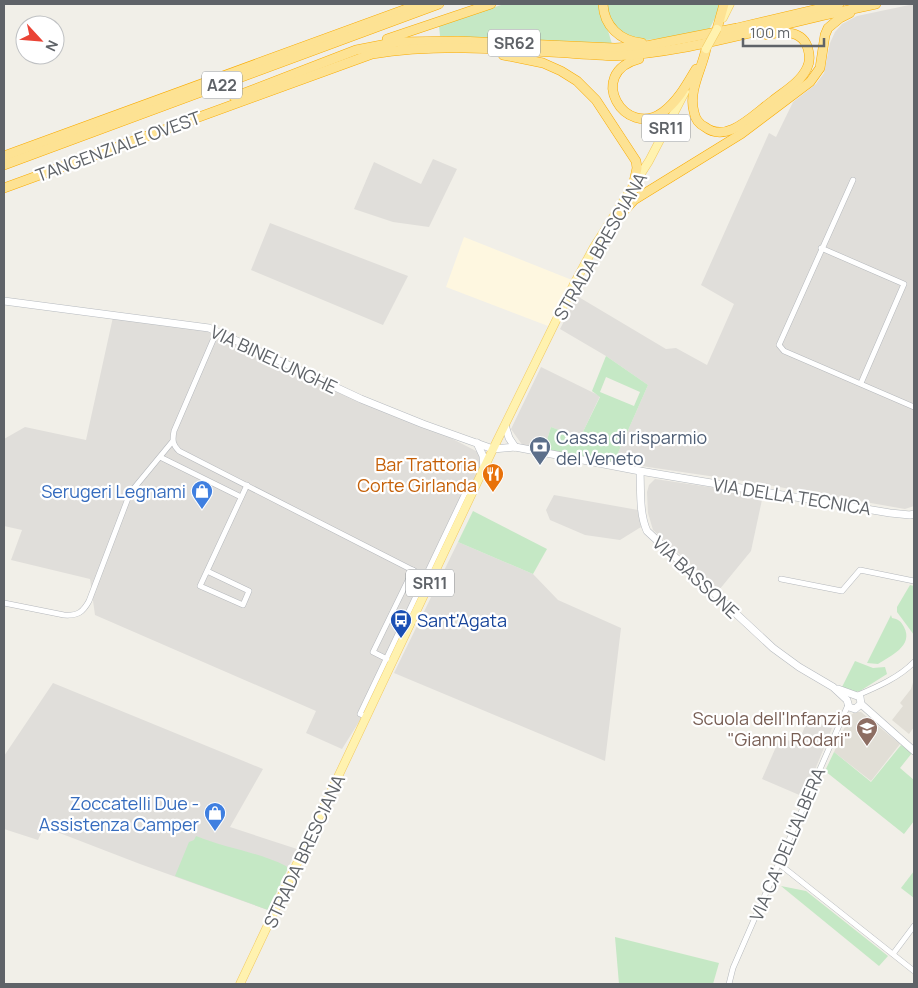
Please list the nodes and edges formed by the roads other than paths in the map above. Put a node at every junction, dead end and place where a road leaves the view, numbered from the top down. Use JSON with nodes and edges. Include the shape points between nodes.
{"nodes":[{"id":1,"x":420,"y":4,"type":"edge"},
{"id":2,"x":440,"y":4,"type":"edge"},
{"id":3,"x":491,"y":4,"type":"edge"},
{"id":4,"x":603,"y":4,"type":"edge"},
{"id":5,"x":724,"y":4,"type":"edge"},
{"id":6,"x":730,"y":4,"type":"edge"},
{"id":7,"x":822,"y":4,"type":"edge"},
{"id":8,"x":839,"y":4,"type":"edge"},
{"id":9,"x":876,"y":4,"type":"edge"},
{"id":10,"x":883,"y":4,"type":"edge"},
{"id":11,"x":721,"y":16,"type":"junction"},
{"id":12,"x":737,"y":28,"type":"junction"},
{"id":13,"x":717,"y":29,"type":"joint"},
{"id":14,"x":706,"y":34,"type":"junction"},
{"id":15,"x":720,"y":40,"type":"junction"},
{"id":16,"x":479,"y":48,"type":"junction"},
{"id":17,"x":683,"y":48,"type":"junction"},
{"id":18,"x":706,"y":49,"type":"joint"},
{"id":19,"x":356,"y":50,"type":"junction"},
{"id":20,"x":698,"y":71,"type":"junction"},
{"id":21,"x":4,"y":156,"type":"edge"},
{"id":22,"x":4,"y":165,"type":"edge"},
{"id":23,"x":853,"y":180,"type":"dead end"},
{"id":24,"x":4,"y":182,"type":"edge"},
{"id":25,"x":633,"y":186,"type":"junction"},
{"id":26,"x":4,"y":188,"type":"edge"},
{"id":27,"x":605,"y":231,"type":"junction"},
{"id":28,"x":821,"y":248,"type":"junction"},
{"id":29,"x":4,"y":301,"type":"edge"},
{"id":30,"x":217,"y":331,"type":"junction"},
{"id":31,"x":861,"y":383,"type":"junction"},
{"id":32,"x":914,"y":407,"type":"edge"},
{"id":33,"x":505,"y":425,"type":"junction"},
{"id":34,"x":172,"y":442,"type":"junction"},
{"id":35,"x":477,"y":443,"type":"junction"},
{"id":36,"x":514,"y":447,"type":"junction"},
{"id":37,"x":493,"y":449,"type":"junction"},
{"id":38,"x":160,"y":457,"type":"junction"},
{"id":39,"x":484,"y":469,"type":"junction"},
{"id":40,"x":640,"y":471,"type":"junction"},
{"id":41,"x":246,"y":485,"type":"junction"},
{"id":42,"x":241,"y":497,"type":"junction"},
{"id":43,"x":913,"y":516,"type":"edge"},
{"id":44,"x":413,"y":570,"type":"junction"},
{"id":45,"x":207,"y":571,"type":"junction"},
{"id":46,"x":429,"y":579,"type":"junction"},
{"id":47,"x":781,"y":579,"type":"dead end"},
{"id":48,"x":914,"y":581,"type":"edge"},
{"id":49,"x":4,"y":603,"type":"edge"},
{"id":50,"x":387,"y":659,"type":"junction"},
{"id":51,"x":914,"y":663,"type":"edge"},
{"id":52,"x":855,"y":702,"type":"junction"},
{"id":53,"x":367,"y":717,"type":"junction"},
{"id":54,"x":914,"y":751,"type":"edge"},
{"id":55,"x":778,"y":863,"type":"junction"},
{"id":56,"x":914,"y":926,"type":"edge"},
{"id":57,"x":893,"y":954,"type":"junction"},
{"id":58,"x":914,"y":971,"type":"edge"},
{"id":59,"x":240,"y":984,"type":"edge"},
{"id":60,"x":729,"y":984,"type":"edge"}],
"edges":[{"from":1,"to":21,"type":"highway","number":"A22"},
{"from":2,"to":22,"type":"highway","number":"A22"},
{"from":3,"to":19,"type":"highway"},
{"from":4,"to":14,"type":"highway","via":[[609,25],[617,33],[637,42]]},
{"from":5,"to":11,"type":"highway"},
{"from":6,"to":11,"type":"main road"},
{"from":7,"to":12,"type":"highway"},
{"from":8,"to":12,"type":"highway","name":"TANGENZIALE OVEST","number":"SR62"},
{"from":9,"to":15,"type":"highway","name":"TANGENZIALE OVEST","number":"SR62"},
{"from":10,"to":27,"type":"highway","via":[[835,21],[826,32],[820,68],[810,82],[741,134],[634,200]]},
{"from":11,"to":13,"type":"highway"},
{"from":12,"to":14,"type":"highway","name":"TANGENZIALE OVEST","number":"SR62"},
{"from":13,"to":18,"type":"main road","bridge":true},
{"from":14,"to":19,"type":"highway","name":"TANGENZIALE OVEST","number":"SR62","via":[[646,46],[615,48],[432,40],[396,42]]},
{"from":15,"to":17,"type":"highway","name":"TANGENZIALE OVEST","number":"SR62"},
{"from":15,"to":20,"type":"highway","via":[[744,40],[779,32],[793,34],[806,45],[809,64],[794,84],[740,125],[721,132],[705,128],[695,116],[693,96]]},
{"from":16,"to":17,"type":"highway","name":"TANGENZIALE OVEST","number":"SR62","via":[[613,56]]},
{"from":16,"to":25,"type":"highway","via":[[543,63],[587,89],[636,161]]},
{"from":16,"to":26,"type":"highway","name":"TANGENZIALE OVEST","number":"SR62","via":[[425,48],[372,54]]},
{"from":17,"to":20,"type":"highway","via":[[624,64],[613,79],[613,92],[618,104],[635,117],[657,116],[674,102]]},
{"from":18,"to":20,"type":"highway"},
{"from":19,"to":24,"type":"highway","name":"TANGENZIALE OVEST","number":"SR62"},
{"from":20,"to":25,"type":"main road","name":"STRADA BRESCIANA","number":"SR11"},
{"from":23,"to":28,"type":"street"},
{"from":25,"to":27,"type":"main road","name":"STRADA BRESCIANA","number":"SR11"},
{"from":27,"to":33,"type":"main road","name":"STRADA BRESCIANA","number":"SR11","via":[[574,284]]},
{"from":28,"to":31,"type":"street","via":[[779,346],[784,351]]},
{"from":28,"to":31,"type":"street","via":[[904,284]]},
{"from":29,"to":30,"type":"street","name":"VIA BINELUNGHE"},
{"from":30,"to":34,"type":"street"},
{"from":30,"to":35,"type":"street","name":"VIA BINELUNGHE","via":[[360,399]]},
{"from":31,"to":32,"type":"street"},
{"from":33,"to":36,"type":"street"},
{"from":33,"to":37,"type":"main road","name":"STRADA BRESCIANA","number":"SR11"},
{"from":34,"to":38,"type":"street"},
{"from":34,"to":41,"type":"street","via":[[180,451]]},
{"from":35,"to":37,"type":"street","name":"VIA BINELUNGHE"},
{"from":35,"to":39,"type":"street"},
{"from":36,"to":37,"type":"street"},
{"from":36,"to":40,"type":"street"},
{"from":37,"to":39,"type":"main road","name":"STRADA BRESCIANA","number":"SR11"},
{"from":38,"to":42,"type":"street"},
{"from":38,"to":49,"type":"street","via":[[130,493],[84,610],[73,616]]},
{"from":39,"to":46,"type":"main road","name":"STRADA BRESCIANA","number":"SR11","via":[[463,505]]},
{"from":40,"to":43,"type":"street","name":"VIA DELLA TECNICA"},
{"from":40,"to":52,"type":"street","name":"VIA BASSONE","via":[[641,512],[647,531],[773,648]]},
{"from":41,"to":42,"type":"street"},
{"from":41,"to":44,"type":"street"},
{"from":42,"to":45,"type":"street"},
{"from":44,"to":46,"type":"street"},
{"from":44,"to":50,"type":"street","via":[[373,652]]},
{"from":45,"to":45,"type":"street","via":[[250,591],[243,605],[200,586]]},
{"from":46,"to":50,"type":"street","name":"STRADA BRESCIANA"},
{"from":46,"to":53,"type":"main road","name":"STRADA BRESCIANA","number":"SR11"},
{"from":47,"to":48,"type":"street","via":[[842,592],[860,570]]},
{"from":50,"to":53,"type":"street","name":"STRADA BRESCIANA","via":[[360,714]]},
{"from":51,"to":52,"type":"street"},
{"from":52,"to":54,"type":"street","name":"VIA BASSONE"},
{"from":52,"to":55,"type":"street","name":"VIA CA' DELL'ALBERA","via":[[843,716]]},
{"from":53,"to":59,"type":"main road","name":"STRADA BRESCIANA","number":"SR11"},
{"from":55,"to":57,"type":"street"},
{"from":55,"to":60,"type":"street","name":"VIA CA' DELL'ALBERA"},
{"from":56,"to":57,"type":"street"},
{"from":57,"to":58,"type":"street"}]}
